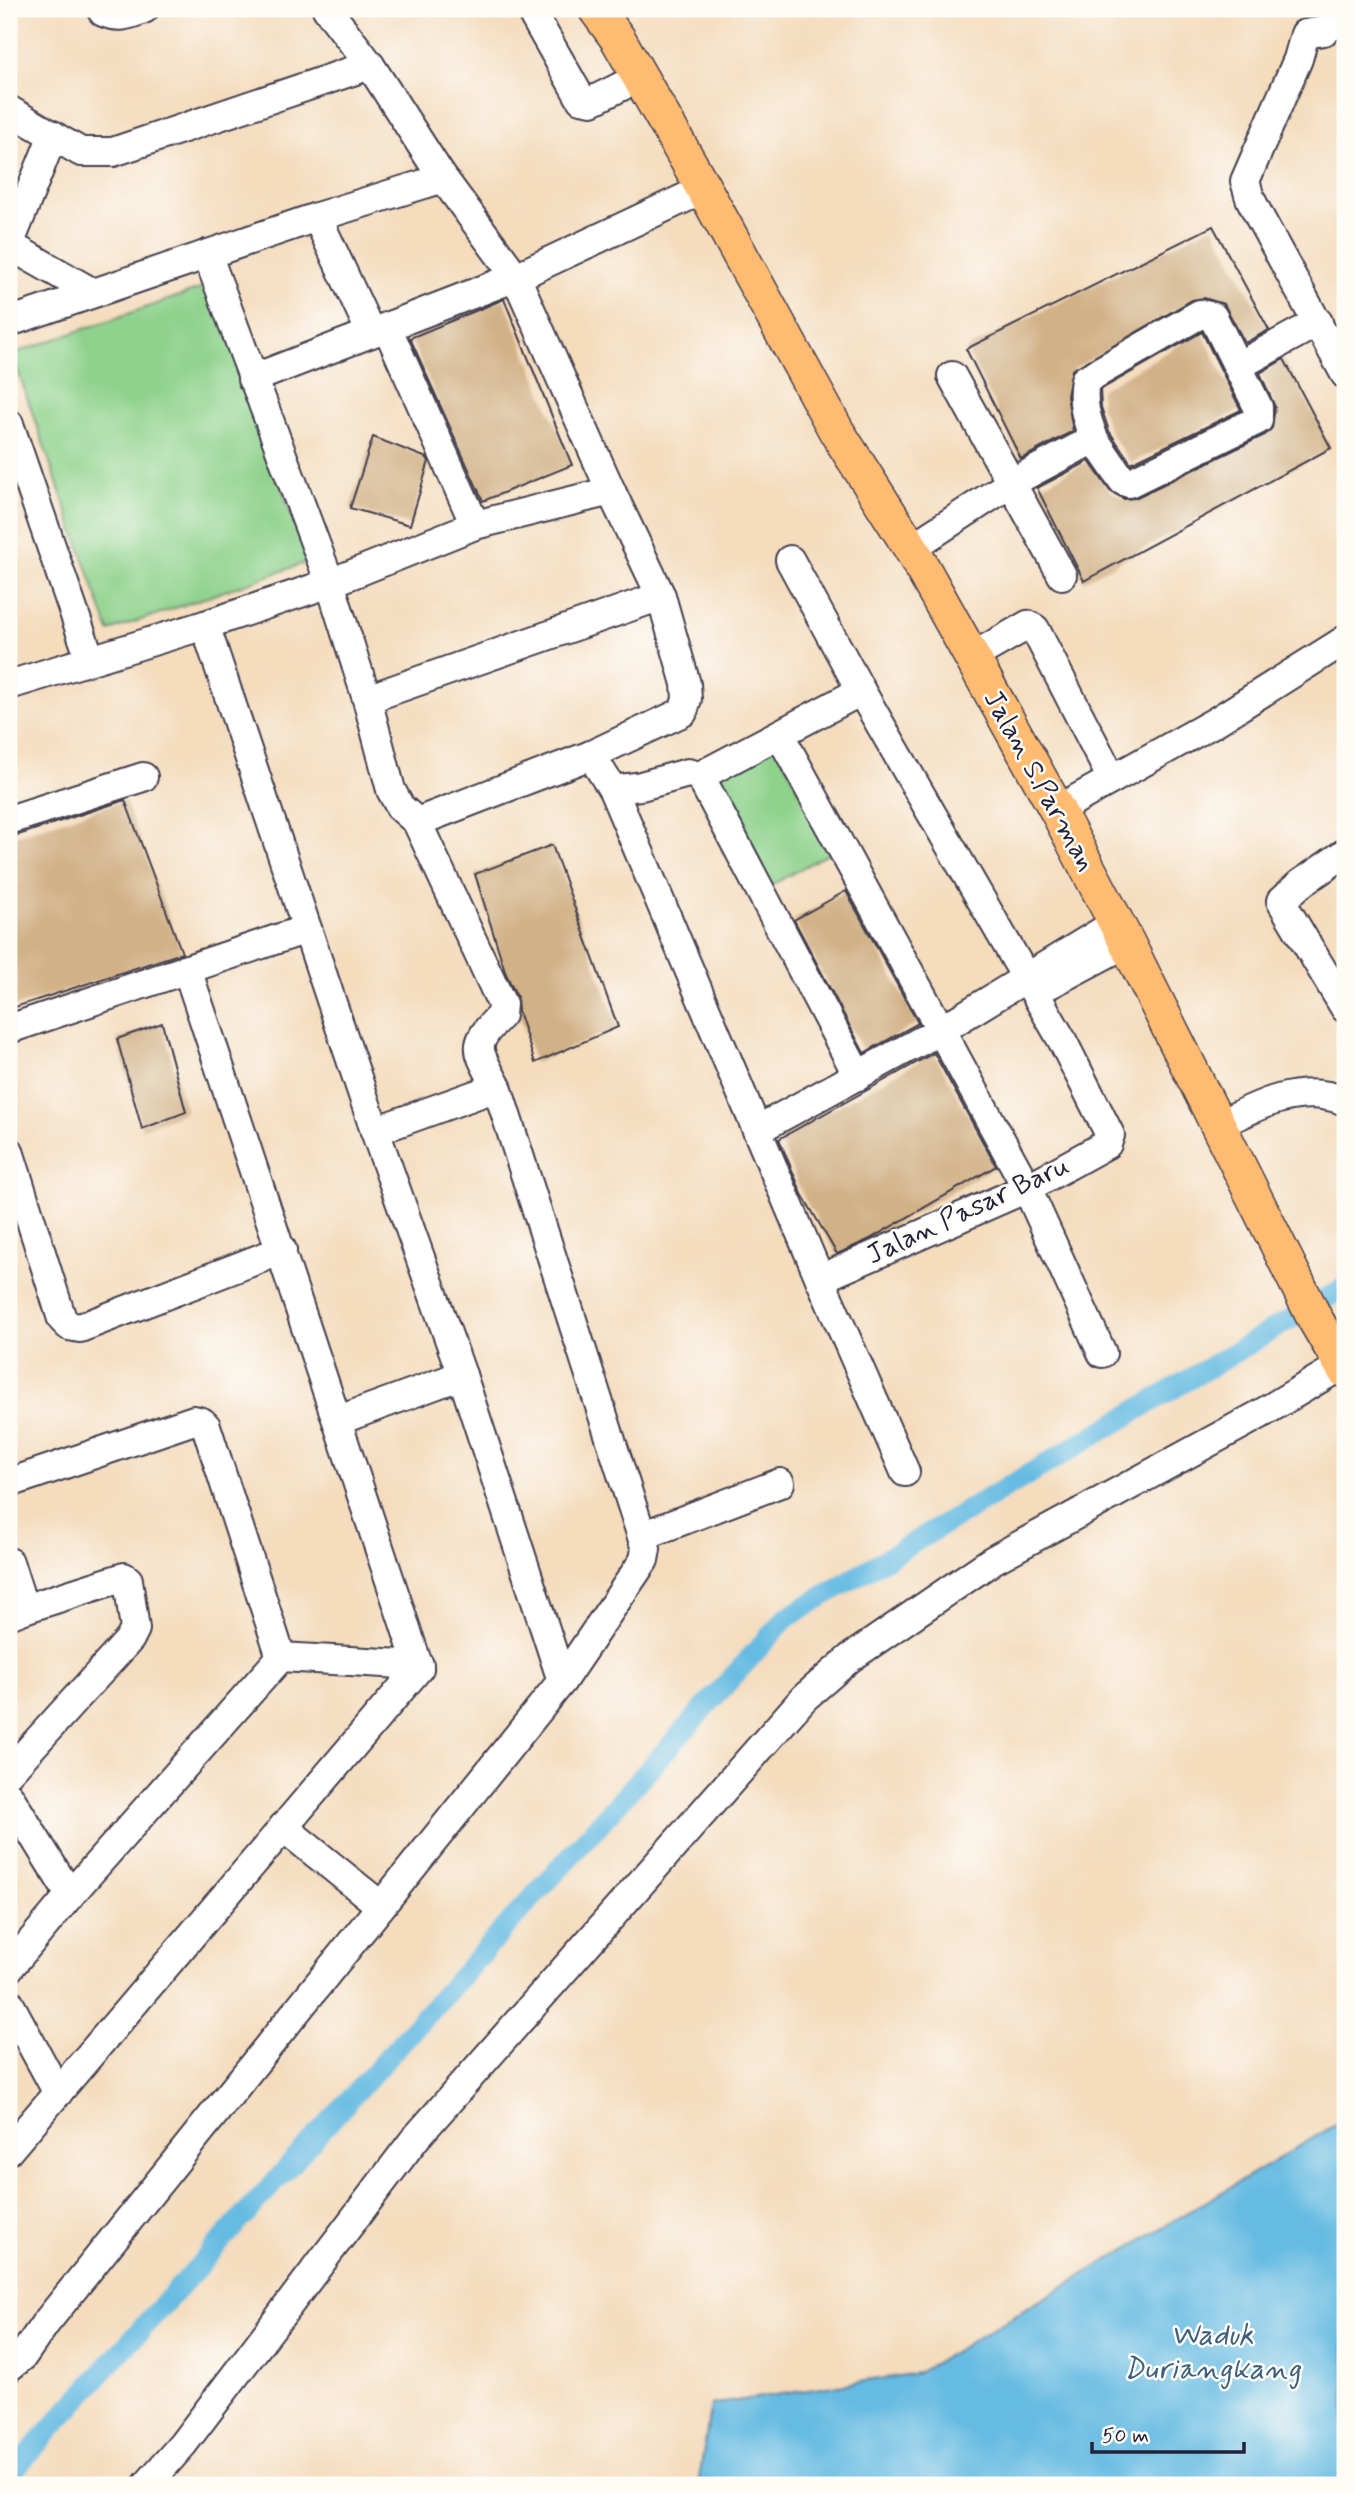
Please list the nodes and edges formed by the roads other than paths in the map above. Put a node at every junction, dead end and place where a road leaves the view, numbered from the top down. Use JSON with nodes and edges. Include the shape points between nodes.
{"nodes":[{"id":1,"x":102,"y":9,"type":"edge"},
{"id":2,"x":144,"y":9,"type":"edge"},
{"id":3,"x":327,"y":9,"type":"edge"},
{"id":4,"x":530,"y":9,"type":"edge"},
{"id":5,"x":596,"y":9,"type":"edge"},
{"id":6,"x":1345,"y":17,"type":"edge"},
{"id":7,"x":370,"y":65,"type":"junction"},
{"id":8,"x":640,"y":77,"type":"junction"},
{"id":9,"x":9,"y":110,"type":"edge"},
{"id":10,"x":53,"y":135,"type":"junction"},
{"id":11,"x":440,"y":174,"type":"junction"},
{"id":12,"x":708,"y":197,"type":"junction"},
{"id":13,"x":317,"y":216,"type":"junction"},
{"id":14,"x":9,"y":245,"type":"edge"},
{"id":15,"x":208,"y":254,"type":"junction"},
{"id":16,"x":516,"y":277,"type":"junction"},
{"id":17,"x":93,"y":293,"type":"junction"},
{"id":18,"x":9,"y":322,"type":"edge"},
{"id":19,"x":1318,"y":322,"type":"junction"},
{"id":20,"x":379,"y":330,"type":"junction"},
{"id":21,"x":1342,"y":360,"type":"edge"},
{"id":22,"x":1238,"y":366,"type":"junction"},
{"id":23,"x":952,"y":376,"type":"dead end"},
{"id":24,"x":252,"y":379,"type":"junction"},
{"id":25,"x":9,"y":424,"type":"edge"},
{"id":26,"x":1094,"y":439,"type":"junction"},
{"id":27,"x":14,"y":459,"type":"edge"},
{"id":28,"x":1011,"y":483,"type":"junction"},
{"id":29,"x":611,"y":491,"type":"junction"},
{"id":30,"x":475,"y":525,"type":"junction"},
{"id":31,"x":911,"y":548,"type":"junction"},
{"id":32,"x":790,"y":560,"type":"dead end"},
{"id":33,"x":1062,"y":575,"type":"dead end"},
{"id":34,"x":330,"y":583,"type":"junction"},
{"id":35,"x":661,"y":596,"type":"junction"},
{"id":36,"x":205,"y":625,"type":"junction"},
{"id":37,"x":1345,"y":640,"type":"edge"},
{"id":38,"x":972,"y":657,"type":"junction"},
{"id":39,"x":90,"y":659,"type":"junction"},
{"id":40,"x":9,"y":685,"type":"edge"},
{"id":41,"x":861,"y":691,"type":"junction"},
{"id":42,"x":367,"y":699,"type":"junction"},
{"id":43,"x":780,"y":735,"type":"junction"},
{"id":44,"x":590,"y":755,"type":"junction"},
{"id":45,"x":700,"y":776,"type":"junction"},
{"id":46,"x":143,"y":777,"type":"dead end"},
{"id":47,"x":1112,"y":779,"type":"junction"},
{"id":48,"x":613,"y":790,"type":"junction"},
{"id":49,"x":1057,"y":810,"type":"junction"},
{"id":50,"x":9,"y":820,"type":"edge"},
{"id":51,"x":417,"y":822,"type":"junction"},
{"id":52,"x":1345,"y":853,"type":"edge"},
{"id":53,"x":307,"y":929,"type":"junction"},
{"id":54,"x":1122,"y":933,"type":"junction"},
{"id":55,"x":187,"y":969,"type":"junction"},
{"id":56,"x":1031,"y":985,"type":"junction"},
{"id":57,"x":1345,"y":1008,"type":"edge"},
{"id":58,"x":9,"y":1029,"type":"edge"},
{"id":59,"x":942,"y":1030,"type":"junction"},
{"id":60,"x":858,"y":1076,"type":"junction"},
{"id":61,"x":497,"y":1087,"type":"junction"},
{"id":62,"x":1345,"y":1101,"type":"edge"},
{"id":63,"x":1219,"y":1125,"type":"junction"},
{"id":64,"x":757,"y":1130,"type":"junction"},
{"id":65,"x":375,"y":1131,"type":"junction"},
{"id":66,"x":9,"y":1151,"type":"edge"},
{"id":67,"x":1027,"y":1188,"type":"junction"},
{"id":68,"x":282,"y":1251,"type":"junction"},
{"id":69,"x":820,"y":1279,"type":"junction"},
{"id":70,"x":1102,"y":1353,"type":"dead end"},
{"id":71,"x":1344,"y":1367,"type":"edge"},
{"id":72,"x":462,"y":1375,"type":"junction"},
{"id":73,"x":339,"y":1420,"type":"junction"},
{"id":74,"x":905,"y":1472,"type":"dead end"},
{"id":75,"x":9,"y":1483,"type":"edge"},
{"id":76,"x":780,"y":1483,"type":"dead end"},
{"id":77,"x":642,"y":1536,"type":"junction"},
{"id":78,"x":9,"y":1562,"type":"edge"},
{"id":79,"x":16,"y":1612,"type":"edge"},
{"id":80,"x":281,"y":1657,"type":"junction"},
{"id":81,"x":419,"y":1665,"type":"junction"},
{"id":82,"x":562,"y":1681,"type":"junction"},
{"id":83,"x":9,"y":1772,"type":"edge"},
{"id":84,"x":9,"y":1796,"type":"edge"},
{"id":85,"x":283,"y":1827,"type":"junction"},
{"id":86,"x":69,"y":1895,"type":"junction"},
{"id":87,"x":381,"y":1906,"type":"junction"},
{"id":88,"x":9,"y":1968,"type":"edge"},
{"id":89,"x":9,"y":2003,"type":"edge"},
{"id":90,"x":58,"y":2094,"type":"junction"},
{"id":91,"x":9,"y":2150,"type":"edge"},
{"id":92,"x":9,"y":2367,"type":"edge"},
{"id":93,"x":147,"y":2485,"type":"edge"}],
"edges":[{"from":1,"to":2,"type":"street","via":[[116,17]]},
{"from":3,"to":7,"type":"street"},
{"from":4,"to":8,"type":"street","via":[[581,99],[592,101]]},
{"from":5,"to":8,"type":"main road","name":"Jalan S.Parman"},
{"from":6,"to":19,"type":"street","via":[[1324,32],[1305,34],[1245,181],[1260,218]]},
{"from":7,"to":10,"type":"street","via":[[113,152],[81,152]]},
{"from":7,"to":11,"type":"street"},
{"from":8,"to":12,"type":"main road","name":"Jalan S.Parman"},
{"from":9,"to":10,"type":"street"},
{"from":10,"to":14,"type":"street"},
{"from":11,"to":13,"type":"street","via":[[437,180]]},
{"from":11,"to":16,"type":"street"},
{"from":12,"to":16,"type":"street"},
{"from":12,"to":31,"type":"main road","name":"Jalan S.Parman","via":[[837,432]]},
{"from":13,"to":15,"type":"street"},
{"from":13,"to":20,"type":"street"},
{"from":14,"to":17,"type":"street"},
{"from":15,"to":17,"type":"street"},
{"from":15,"to":24,"type":"street"},
{"from":16,"to":20,"type":"street"},
{"from":16,"to":29,"type":"street"},
{"from":17,"to":18,"type":"street"},
{"from":19,"to":21,"type":"street"},
{"from":19,"to":22,"type":"street"},
{"from":20,"to":24,"type":"street"},
{"from":20,"to":30,"type":"street"},
{"from":22,"to":26,"type":"street","via":[[1258,407],[1258,420],[1129,483]]},
{"from":22,"to":26,"type":"street","via":[[1213,317],[1200,314],[1086,380],[1084,414]]},
{"from":23,"to":28,"type":"street"},
{"from":24,"to":34,"type":"street"},
{"from":25,"to":27,"type":"street"},
{"from":26,"to":28,"type":"street"},
{"from":27,"to":39,"type":"street"},
{"from":28,"to":31,"type":"street"},
{"from":28,"to":33,"type":"street"},
{"from":29,"to":30,"type":"street"},
{"from":29,"to":35,"type":"street"},
{"from":30,"to":34,"type":"street"},
{"from":31,"to":38,"type":"main road","name":"Jalan S.Parman"},
{"from":32,"to":41,"type":"street","name":"Jalan Pasar Baru"},
{"from":34,"to":36,"type":"street"},
{"from":34,"to":42,"type":"street"},
{"from":35,"to":42,"type":"street"},
{"from":35,"to":44,"type":"street","via":[[686,684],[683,712]]},
{"from":36,"to":39,"type":"street"},
{"from":36,"to":53,"type":"street"},
{"from":37,"to":47,"type":"street","via":[[1215,722]]},
{"from":38,"to":47,"type":"street","via":[[1028,625],[1035,629]]},
{"from":38,"to":49,"type":"main road","name":"Jalan S.Parman"},
{"from":39,"to":40,"type":"street"},
{"from":41,"to":43,"type":"street"},
{"from":41,"to":56,"type":"street","name":"Jalan Pasar Baru"},
{"from":42,"to":51,"type":"street","via":[[391,790],[400,807]]},
{"from":43,"to":45,"type":"street"},
{"from":43,"to":59,"type":"street"},
{"from":44,"to":48,"type":"street"},
{"from":44,"to":51,"type":"street"},
{"from":45,"to":48,"type":"street","via":[[688,773]]},
{"from":45,"to":60,"type":"street"},
{"from":46,"to":50,"type":"street"},
{"from":47,"to":49,"type":"street"},
{"from":48,"to":64,"type":"street"},
{"from":49,"to":54,"type":"main road","name":"Jalan S.Parman"},
{"from":51,"to":61,"type":"street","via":[[502,1004],[502,1015],[484,1032],[479,1044]]},
{"from":52,"to":57,"type":"street","via":[[1281,901]]},
{"from":53,"to":55,"type":"street"},
{"from":53,"to":65,"type":"street"},
{"from":54,"to":56,"type":"street"},
{"from":54,"to":63,"type":"main road","name":"Jalan S.Parman"},
{"from":55,"to":58,"type":"street"},
{"from":55,"to":68,"type":"street"},
{"from":56,"to":59,"type":"street"},
{"from":56,"to":67,"type":"street","name":"Jalan Pasar Baru","via":[[1110,1135],[1107,1144]]},
{"from":59,"to":60,"type":"street"},
{"from":59,"to":67,"type":"street"},
{"from":60,"to":64,"type":"street"},
{"from":61,"to":65,"type":"street"},
{"from":61,"to":77,"type":"street"},
{"from":62,"to":63,"type":"street","via":[[1327,1094],[1296,1095],[1255,1106]]},
{"from":63,"to":71,"type":"main road","name":"Jalan S.Parman","via":[[1315,1319]]},
{"from":64,"to":69,"type":"street"},
{"from":65,"to":72,"type":"street"},
{"from":66,"to":68,"type":"street","via":[[62,1320],[72,1328]]},
{"from":67,"to":69,"type":"street","name":"Jalan Pasar Baru"},
{"from":67,"to":70,"type":"street"},
{"from":68,"to":73,"type":"street"},
{"from":69,"to":74,"type":"street"},
{"from":71,"to":93,"type":"street","via":[[993,1560],[850,1658],[804,1698],[414,2140]]},
{"from":72,"to":73,"type":"street"},
{"from":72,"to":82,"type":"street"},
{"from":73,"to":81,"type":"street"},
{"from":75,"to":80,"type":"street","via":[[194,1420],[202,1422]]},
{"from":76,"to":77,"type":"street"},
{"from":77,"to":82,"type":"street","via":[[645,1560]]},
{"from":78,"to":79,"type":"street"},
{"from":79,"to":83,"type":"street","via":[[124,1577],[135,1629],[131,1639]]},
{"from":80,"to":81,"type":"street"},
{"from":80,"to":86,"type":"street"},
{"from":81,"to":85,"type":"street"},
{"from":82,"to":87,"type":"street"},
{"from":84,"to":86,"type":"street"},
{"from":85,"to":87,"type":"street"},
{"from":85,"to":90,"type":"street"},
{"from":86,"to":88,"type":"street"},
{"from":87,"to":92,"type":"street","via":[[22,2357]]},
{"from":89,"to":90,"type":"street"},
{"from":90,"to":91,"type":"street"}]}
